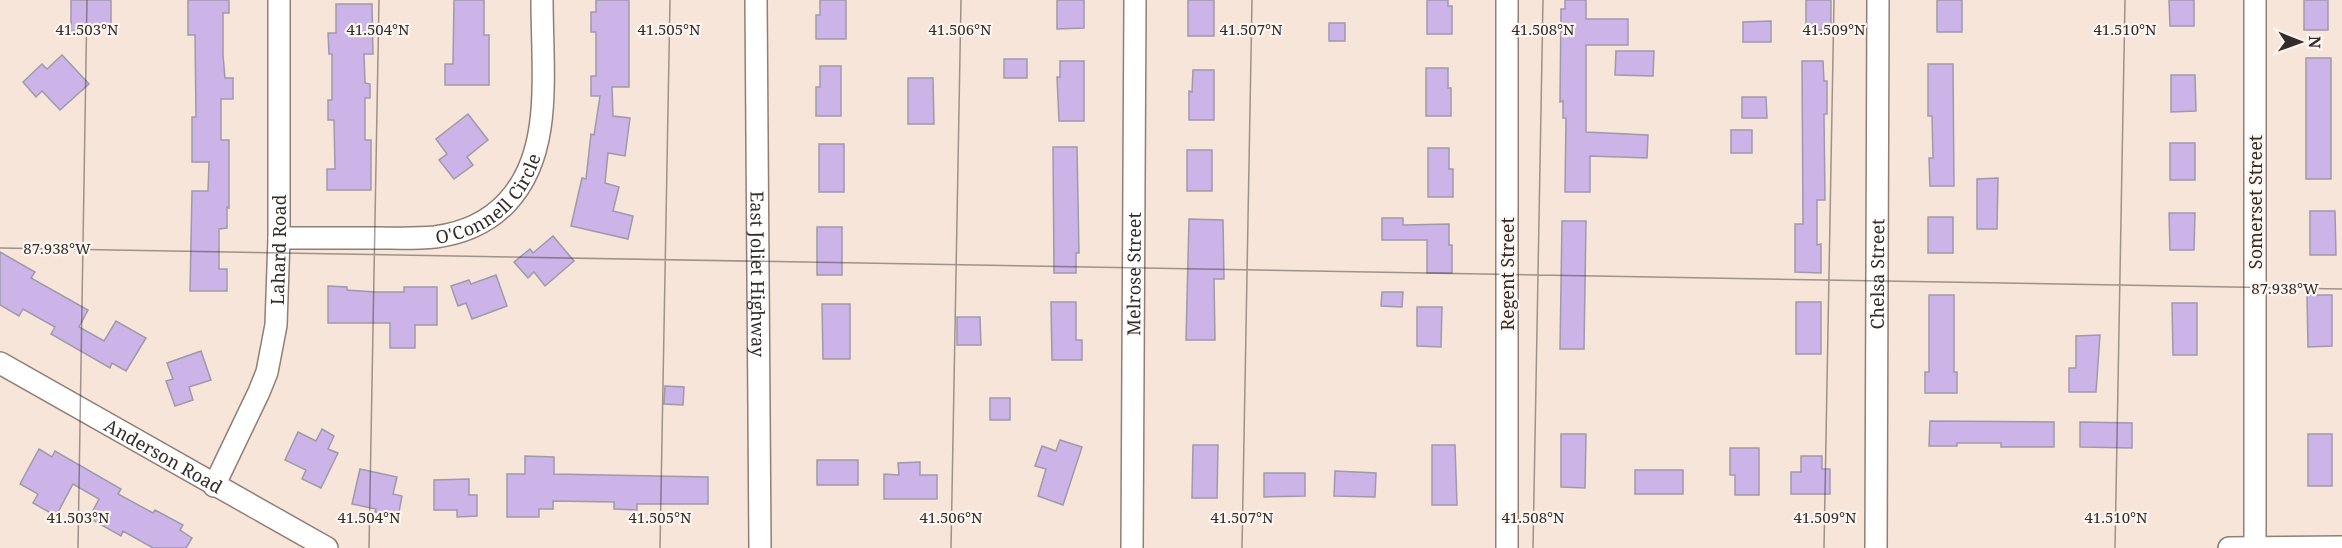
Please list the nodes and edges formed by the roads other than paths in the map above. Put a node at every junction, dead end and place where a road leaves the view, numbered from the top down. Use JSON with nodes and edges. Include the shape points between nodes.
{"nodes":[{"id":1,"x":279,"y":0,"type":"edge"},
{"id":2,"x":542,"y":0,"type":"edge"},
{"id":3,"x":756,"y":0,"type":"edge"},
{"id":4,"x":1135,"y":0,"type":"edge"},
{"id":5,"x":1508,"y":0,"type":"edge"},
{"id":6,"x":1878,"y":0,"type":"edge"},
{"id":7,"x":2255,"y":0,"type":"edge"},
{"id":8,"x":279,"y":238,"type":"junction"},
{"id":9,"x":0,"y":363,"type":"edge"},
{"id":10,"x":214,"y":486,"type":"junction"},
{"id":11,"x":2342,"y":547,"type":"edge"},
{"id":12,"x":327,"y":548,"type":"edge"},
{"id":13,"x":760,"y":548,"type":"edge"},
{"id":14,"x":1132,"y":548,"type":"edge"},
{"id":15,"x":1507,"y":548,"type":"edge"},
{"id":16,"x":1876,"y":548,"type":"edge"},
{"id":17,"x":2229,"y":548,"type":"edge"},
{"id":18,"x":2255,"y":548,"type":"edge"}],
"edges":[{"from":1,"to":8,"type":"street","name":"Lahard Road"},
{"from":2,"to":8,"type":"street","name":"O'Connell Circle","via":[[542,101],[537,149],[519,189],[504,206],[479,224],[434,237]]},
{"from":3,"to":13,"type":"street","name":"East Joliet Highway"},
{"from":4,"to":14,"type":"street","name":"Melrose Street"},
{"from":5,"to":15,"type":"street","name":"Regent Street"},
{"from":6,"to":16,"type":"street","name":"Chelsa Street"},
{"from":7,"to":18,"type":"street","name":"Somerset Street"},
{"from":8,"to":10,"type":"street","name":"Lahard Road","via":[[276,324],[267,372]]},
{"from":9,"to":10,"type":"street","name":"Anderson Road"},
{"from":10,"to":12,"type":"street","name":"Anderson Road"},
{"from":11,"to":18,"type":"street"},
{"from":17,"to":18,"type":"street"}]}
